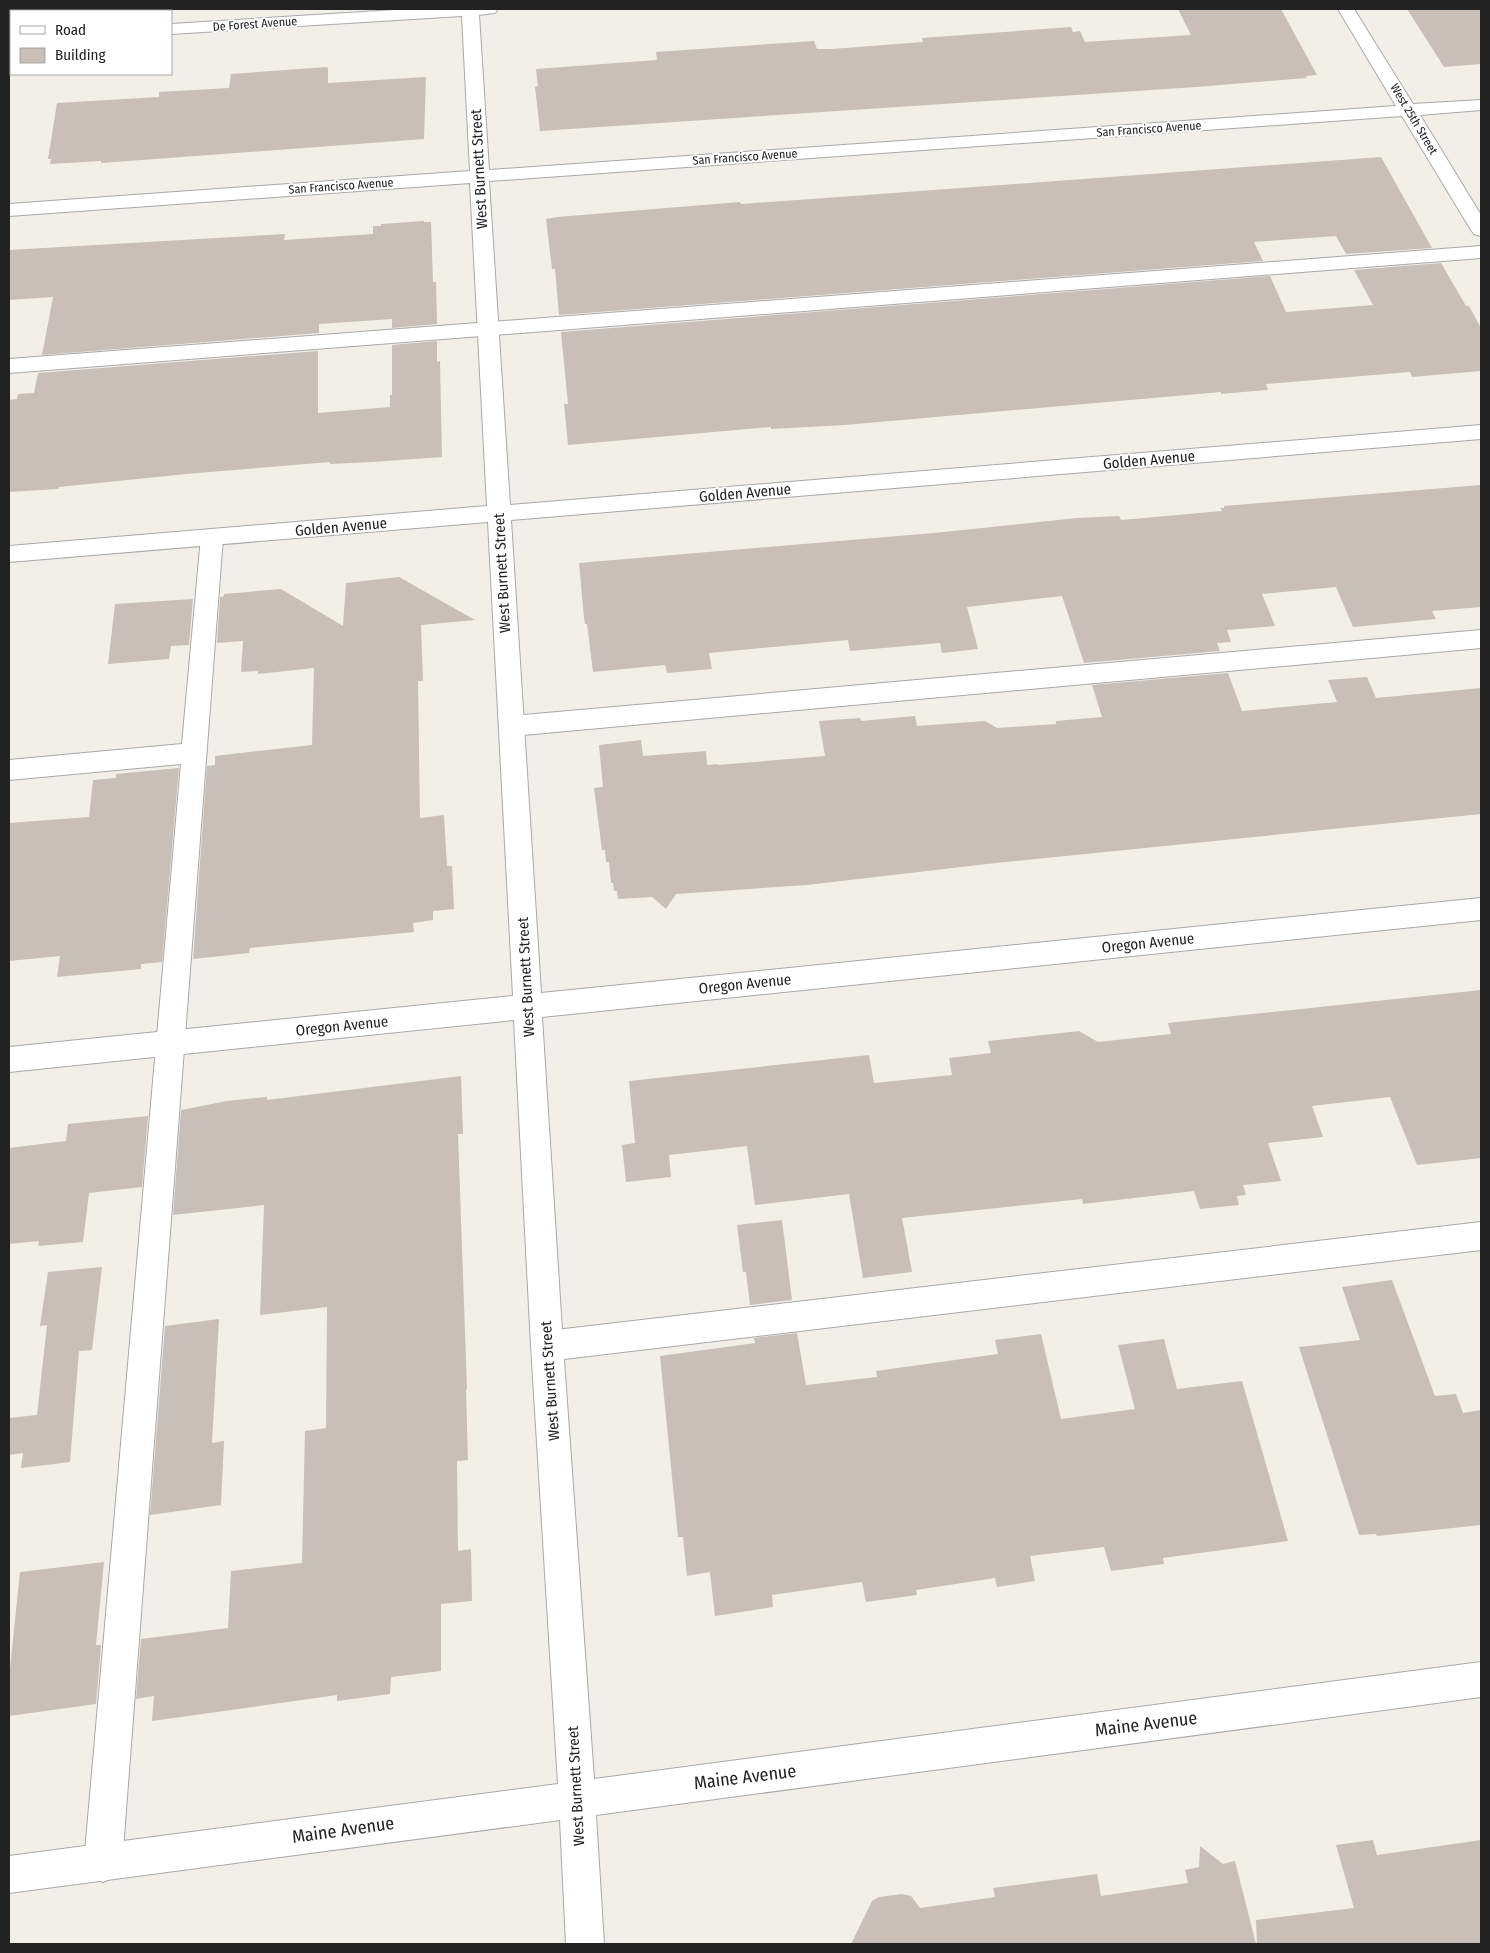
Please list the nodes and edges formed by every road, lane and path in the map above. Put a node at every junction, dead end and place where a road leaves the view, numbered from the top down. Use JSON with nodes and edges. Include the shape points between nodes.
{"nodes":[{"id":1,"x":479,"y":9,"type":"edge"},
{"id":2,"x":1346,"y":9,"type":"edge"},
{"id":3,"x":172,"y":29,"type":"edge"},
{"id":4,"x":1481,"y":105,"type":"edge"},
{"id":5,"x":1408,"y":110,"type":"junction"},
{"id":6,"x":480,"y":176,"type":"junction"},
{"id":7,"x":9,"y":210,"type":"edge"},
{"id":8,"x":1481,"y":230,"type":"edge"},
{"id":9,"x":1481,"y":252,"type":"edge"},
{"id":10,"x":488,"y":329,"type":"junction"},
{"id":11,"x":9,"y":366,"type":"edge"},
{"id":12,"x":1481,"y":432,"type":"edge"},
{"id":13,"x":499,"y":514,"type":"junction"},
{"id":14,"x":212,"y":537,"type":"junction"},
{"id":15,"x":9,"y":554,"type":"edge"},
{"id":16,"x":1481,"y":639,"type":"edge"},
{"id":17,"x":512,"y":726,"type":"junction"},
{"id":18,"x":194,"y":753,"type":"junction"},
{"id":19,"x":9,"y":770,"type":"edge"},
{"id":20,"x":1481,"y":909,"type":"edge"},
{"id":21,"x":528,"y":1006,"type":"junction"},
{"id":22,"x":171,"y":1043,"type":"junction"},
{"id":23,"x":9,"y":1060,"type":"edge"},
{"id":24,"x":1481,"y":1236,"type":"edge"},
{"id":25,"x":547,"y":1346,"type":"junction"},
{"id":26,"x":1481,"y":1680,"type":"edge"},
{"id":27,"x":577,"y":1799,"type":"junction"},
{"id":28,"x":103,"y":1862,"type":"junction"},
{"id":29,"x":9,"y":1875,"type":"edge"},
{"id":30,"x":584,"y":1944,"type":"edge"}],
"edges":[{"from":1,"to":3,"type":"street","name":"De Forest Avenue"},
{"from":1,"to":6,"type":"street","name":"West Burnett Street"},
{"from":2,"to":5,"type":"street","name":"West 25th Street"},
{"from":4,"to":5,"type":"street","name":"San Francisco Avenue"},
{"from":5,"to":6,"type":"street","name":"San Francisco Avenue"},
{"from":5,"to":8,"type":"street","name":"West 25th Street"},
{"from":6,"to":7,"type":"street","name":"San Francisco Avenue"},
{"from":6,"to":10,"type":"street","name":"West Burnett Street"},
{"from":9,"to":10,"type":"street"},
{"from":10,"to":11,"type":"street"},
{"from":10,"to":13,"type":"street","name":"West Burnett Street"},
{"from":12,"to":13,"type":"street","name":"Golden Avenue"},
{"from":13,"to":14,"type":"street","name":"Golden Avenue"},
{"from":13,"to":17,"type":"street","name":"West Burnett Street"},
{"from":14,"to":15,"type":"street","name":"Golden Avenue"},
{"from":14,"to":18,"type":"street"},
{"from":16,"to":17,"type":"street"},
{"from":17,"to":21,"type":"street","name":"West Burnett Street"},
{"from":18,"to":19,"type":"street"},
{"from":18,"to":22,"type":"street"},
{"from":20,"to":21,"type":"street","name":"Oregon Avenue"},
{"from":21,"to":22,"type":"street","name":"Oregon Avenue"},
{"from":21,"to":25,"type":"street","name":"West Burnett Street"},
{"from":22,"to":23,"type":"street","name":"Oregon Avenue"},
{"from":22,"to":28,"type":"street"},
{"from":24,"to":25,"type":"street"},
{"from":25,"to":27,"type":"street","name":"West Burnett Street"},
{"from":26,"to":27,"type":"street","name":"Maine Avenue"},
{"from":27,"to":28,"type":"street","name":"Maine Avenue"},
{"from":27,"to":30,"type":"street","name":"West Burnett Street"},
{"from":28,"to":29,"type":"street","name":"Maine Avenue"}]}
